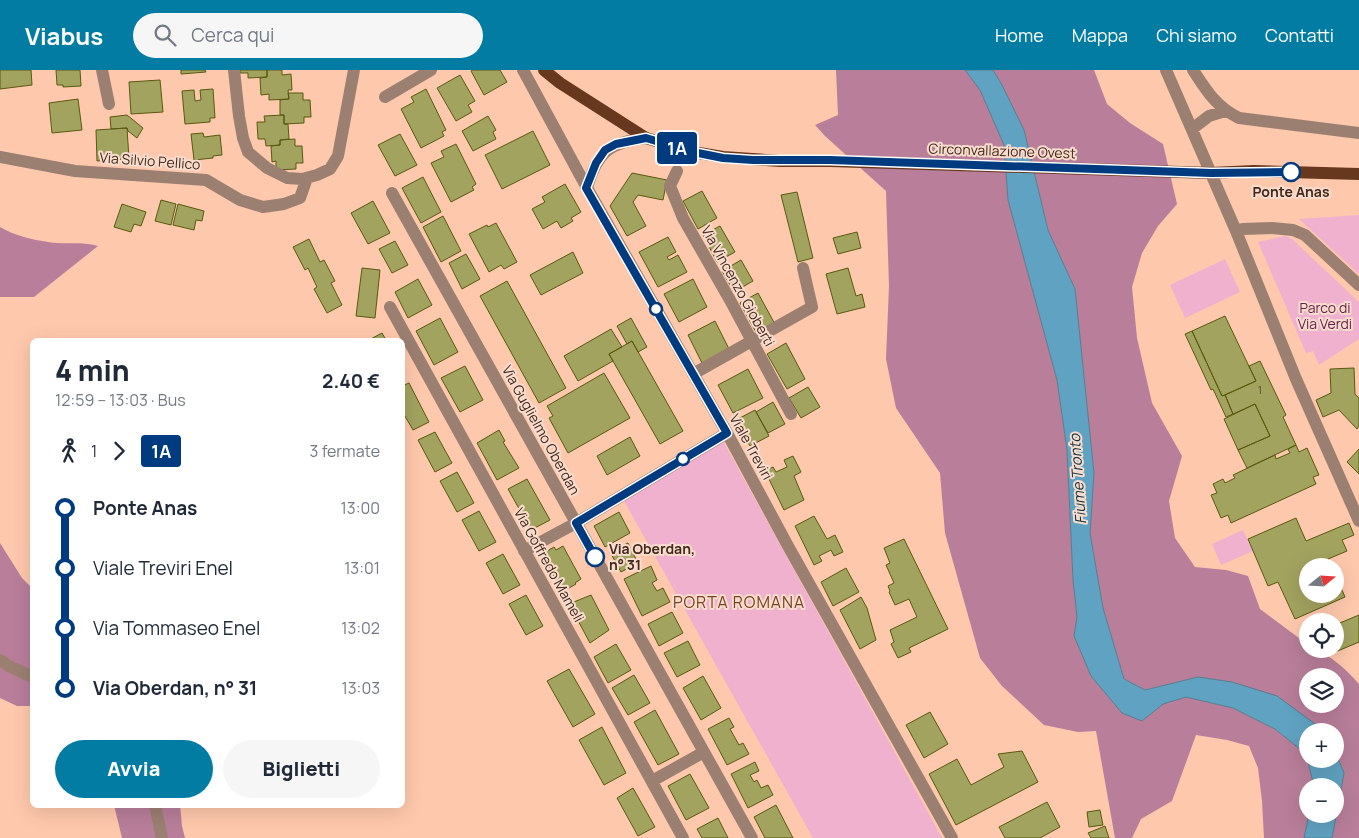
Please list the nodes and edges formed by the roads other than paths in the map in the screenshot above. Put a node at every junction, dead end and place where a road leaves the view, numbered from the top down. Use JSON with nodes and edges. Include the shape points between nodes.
{"nodes":[{"id":1,"x":102,"y":70,"type":"edge"},
{"id":2,"x":234,"y":70,"type":"edge"},
{"id":3,"x":354,"y":70,"type":"edge"},
{"id":4,"x":431,"y":70,"type":"edge"},
{"id":5,"x":523,"y":70,"type":"edge"},
{"id":6,"x":544,"y":70,"type":"edge"},
{"id":7,"x":1166,"y":70,"type":"edge"},
{"id":8,"x":1193,"y":70,"type":"edge"},
{"id":9,"x":385,"y":97,"type":"dead end"},
{"id":10,"x":109,"y":104,"type":"dead end"},
{"id":11,"x":1225,"y":111,"type":"junction"},
{"id":12,"x":1192,"y":129,"type":"junction"},
{"id":13,"x":1359,"y":133,"type":"edge"},
{"id":14,"x":646,"y":138,"type":"junction"},
{"id":15,"x":0,"y":157,"type":"edge"},
{"id":16,"x":677,"y":171,"type":"dead end"},
{"id":17,"x":1359,"y":174,"type":"edge"},
{"id":18,"x":307,"y":178,"type":"junction"},
{"id":19,"x":586,"y":188,"type":"junction"},
{"id":20,"x":392,"y":193,"type":"dead end"},
{"id":21,"x":1236,"y":231,"type":"junction"},
{"id":22,"x":803,"y":268,"type":"dead end"},
{"id":23,"x":1359,"y":285,"type":"edge"},
{"id":24,"x":390,"y":307,"type":"dead end"},
{"id":25,"x":752,"y":341,"type":"junction"},
{"id":26,"x":693,"y":374,"type":"junction"},
{"id":27,"x":791,"y":414,"type":"dead end"},
{"id":28,"x":727,"y":433,"type":"junction"},
{"id":29,"x":1359,"y":521,"type":"edge"},
{"id":30,"x":576,"y":523,"type":"junction"},
{"id":31,"x":524,"y":551,"type":"junction"},
{"id":32,"x":0,"y":660,"type":"edge"},
{"id":33,"x":30,"y":676,"type":"edge"},
{"id":34,"x":704,"y":752,"type":"junction"},
{"id":35,"x":652,"y":781,"type":"junction"},
{"id":36,"x":156,"y":808,"type":"edge"},
{"id":37,"x":162,"y":838,"type":"edge"},
{"id":38,"x":683,"y":838,"type":"edge"},
{"id":39,"x":752,"y":838,"type":"edge"},
{"id":40,"x":952,"y":838,"type":"edge"}],
"edges":[{"from":1,"to":10,"type":"street"},
{"from":2,"to":18,"type":"street","via":[[239,116],[248,152],[267,168],[287,178]]},
{"from":3,"to":18,"type":"street","via":[[338,156],[330,169]]},
{"from":4,"to":9,"type":"street"},
{"from":5,"to":19,"type":"street","name":"Viale Treviri"},
{"from":6,"to":14,"type":"main road","name":"Circonvallazione Ovest"},
{"from":7,"to":12,"type":"street"},
{"from":8,"to":11,"type":"street"},
{"from":11,"to":12,"type":"street","via":[[1209,116]]},
{"from":11,"to":13,"type":"street","via":[[1250,120]]},
{"from":12,"to":21,"type":"street"},
{"from":14,"to":17,"type":"main road","name":"Circonvallazione Ovest","bridge":true,"via":[[723,158],[780,161]]},
{"from":14,"to":19,"type":"street","name":"Circonvallazione Ovest","via":[[616,144],[605,150]]},
{"from":15,"to":18,"type":"street","name":"Via Silvio Pellico","via":[[75,171],[206,180],[240,200],[263,207],[300,198]]},
{"from":16,"to":25,"type":"street","name":"Via Vincenzo Gioberti","via":[[670,186],[683,218]]},
{"from":19,"to":26,"type":"street","name":"Viale Treviri"},
{"from":20,"to":30,"type":"street","name":"Via Guglielmo Oberdan"},
{"from":21,"to":23,"type":"street","via":[[1272,228],[1305,235]]},
{"from":21,"to":29,"type":"street","via":[[1296,379]]},
{"from":22,"to":25,"type":"street","via":[[812,307]]},
{"from":24,"to":31,"type":"street","name":"Via Goffredo Mameli"},
{"from":25,"to":26,"type":"street"},
{"from":25,"to":27,"type":"street","name":"Via Vincenzo Gioberti"},
{"from":26,"to":28,"type":"street","name":"Viale Treviri"},
{"from":28,"to":30,"type":"street"},
{"from":28,"to":40,"type":"street","name":"Viale Treviri"},
{"from":30,"to":31,"type":"street"},
{"from":30,"to":34,"type":"street","name":"Via Guglielmo Oberdan"},
{"from":31,"to":35,"type":"street","name":"Via Goffredo Mameli"},
{"from":32,"to":33,"type":"street"},
{"from":34,"to":35,"type":"street"},
{"from":34,"to":39,"type":"street","name":"Via Guglielmo Oberdan"},
{"from":35,"to":38,"type":"street","name":"Via Goffredo Mameli"},
{"from":36,"to":37,"type":"street"}]}
